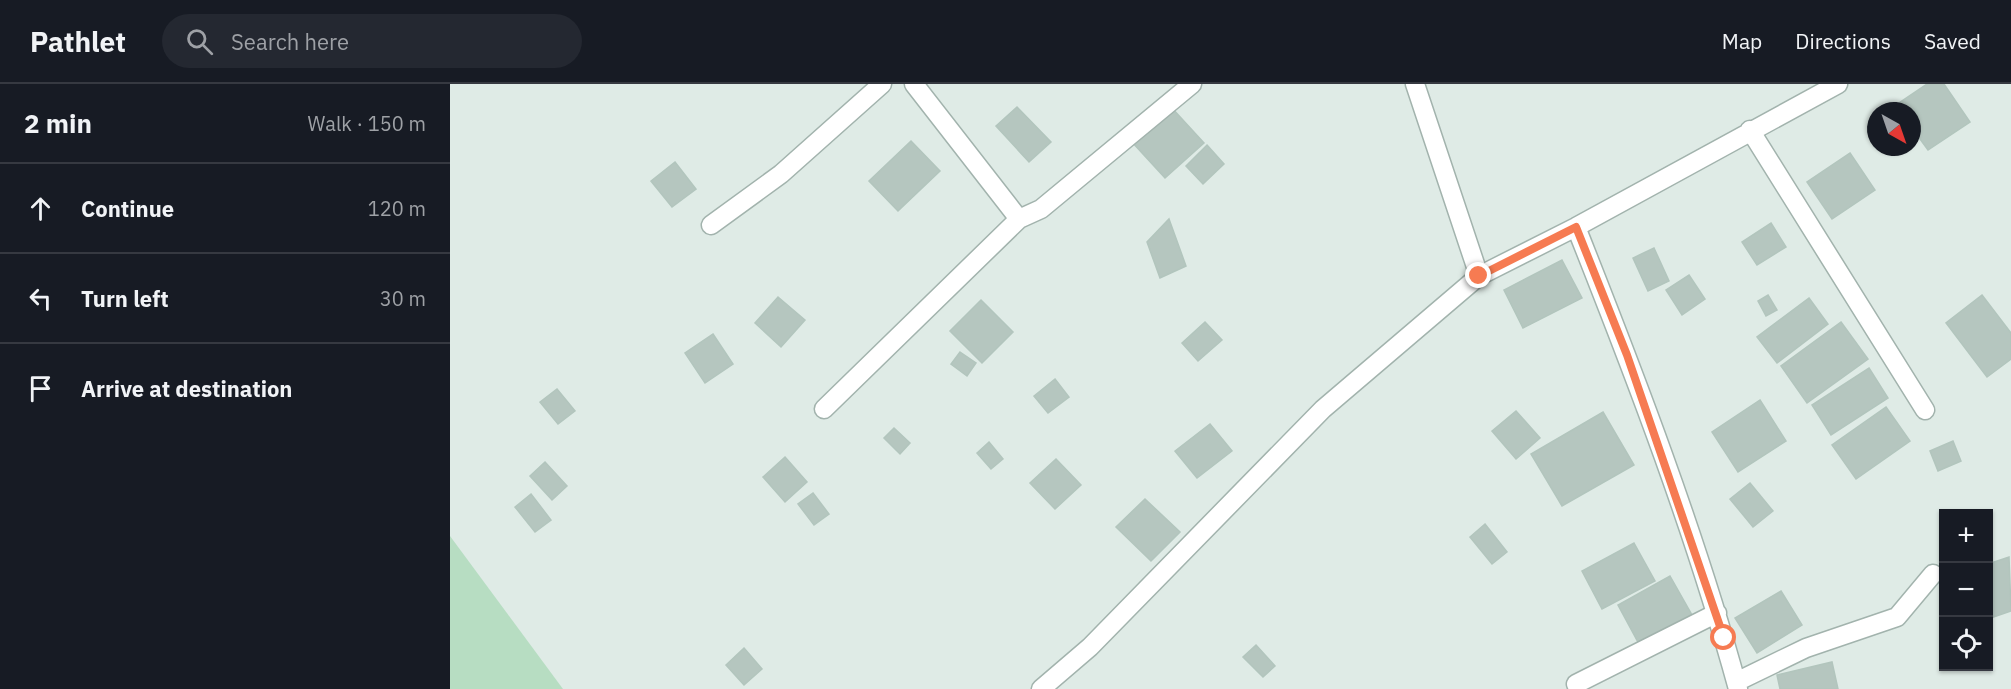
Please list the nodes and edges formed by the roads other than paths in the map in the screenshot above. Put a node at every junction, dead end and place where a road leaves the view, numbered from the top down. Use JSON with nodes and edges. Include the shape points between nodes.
{"nodes":[{"id":1,"x":882,"y":84,"type":"edge"},
{"id":2,"x":914,"y":84,"type":"edge"},
{"id":3,"x":1192,"y":84,"type":"edge"},
{"id":4,"x":1415,"y":84,"type":"edge"},
{"id":5,"x":1838,"y":84,"type":"edge"},
{"id":6,"x":1750,"y":130,"type":"junction"},
{"id":7,"x":1019,"y":219,"type":"junction"},
{"id":8,"x":711,"y":225,"type":"dead end"},
{"id":9,"x":1576,"y":227,"type":"junction"},
{"id":10,"x":1479,"y":276,"type":"junction"},
{"id":11,"x":825,"y":409,"type":"dead end"},
{"id":12,"x":1925,"y":410,"type":"dead end"},
{"id":13,"x":1933,"y":574,"type":"dead end"},
{"id":14,"x":1717,"y":613,"type":"junction"},
{"id":15,"x":1576,"y":684,"type":"dead end"},
{"id":16,"x":1737,"y":685,"type":"edge"},
{"id":17,"x":1041,"y":689,"type":"edge"}],
"edges":[{"from":1,"to":8,"type":"street","via":[[782,174]]},
{"from":2,"to":7,"type":"street"},
{"from":3,"to":7,"type":"street","via":[[1041,209]]},
{"from":4,"to":10,"type":"street"},
{"from":5,"to":6,"type":"street"},
{"from":6,"to":9,"type":"street"},
{"from":6,"to":12,"type":"street"},
{"from":7,"to":11,"type":"street"},
{"from":9,"to":10,"type":"street"},
{"from":9,"to":14,"type":"street","via":[[1627,355]]},
{"from":10,"to":17,"type":"street","via":[[1323,409],[1090,647]]},
{"from":13,"to":16,"type":"street","via":[[1897,617],[1806,648]]},
{"from":14,"to":15,"type":"street"},
{"from":14,"to":16,"type":"street"}]}
